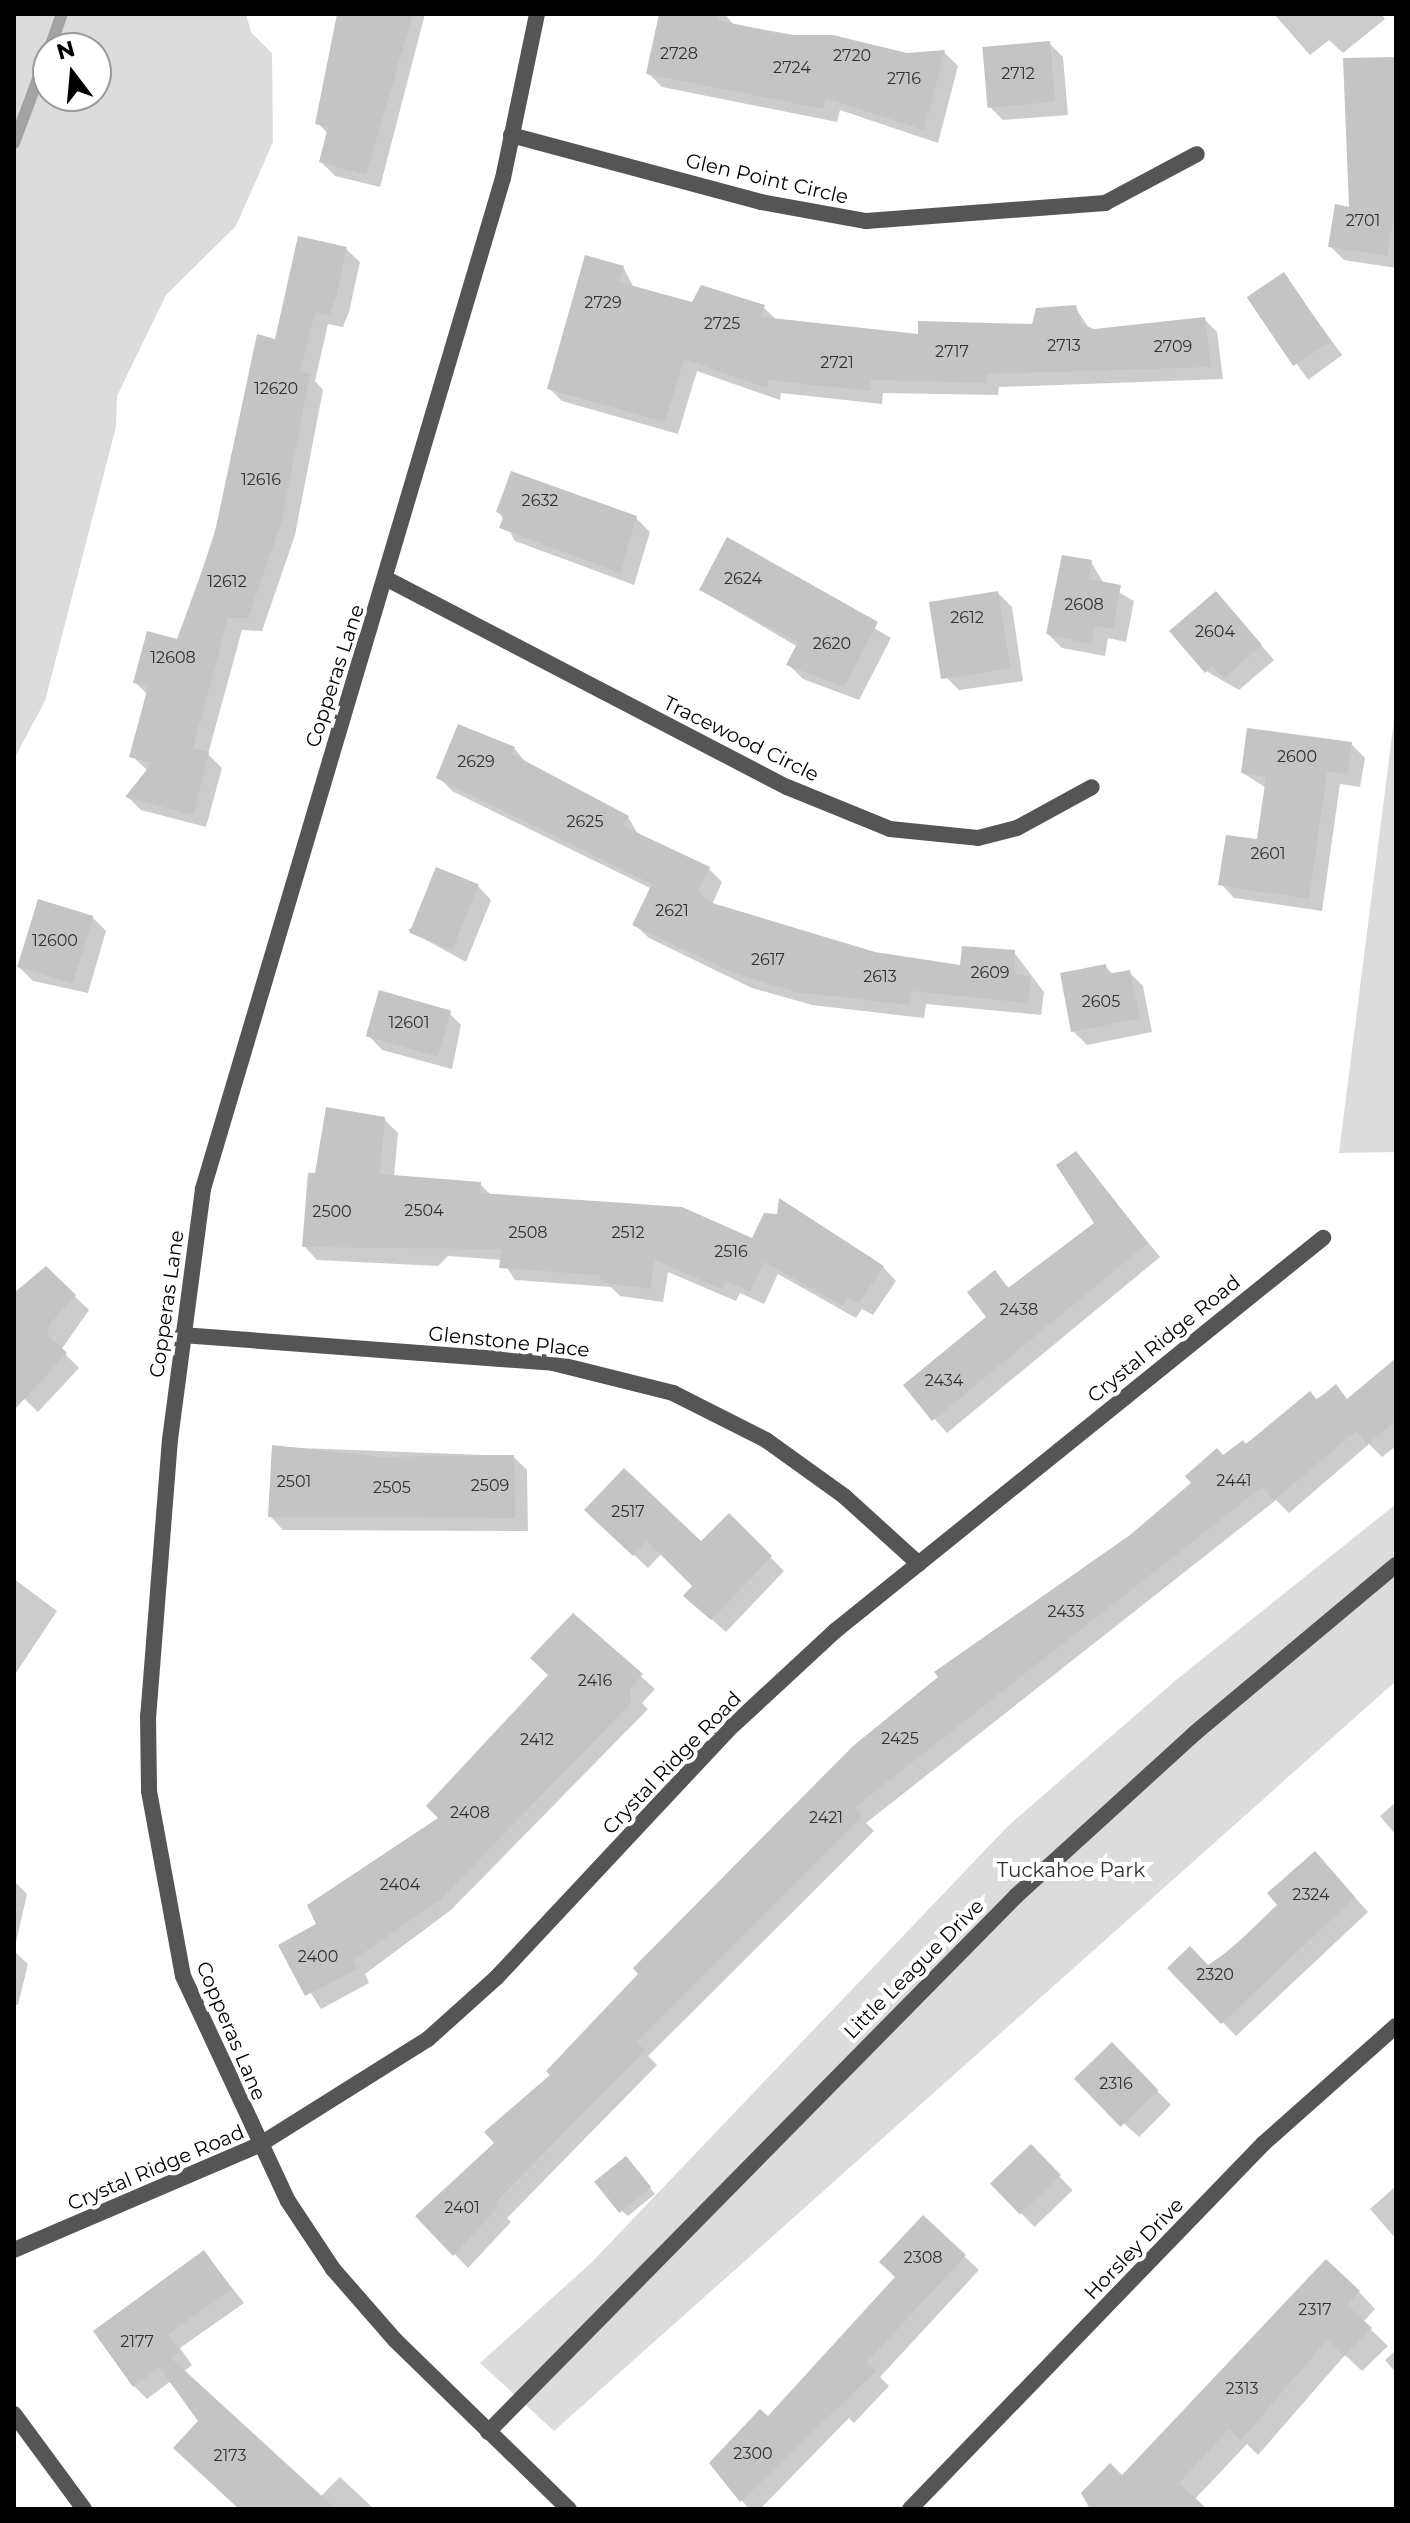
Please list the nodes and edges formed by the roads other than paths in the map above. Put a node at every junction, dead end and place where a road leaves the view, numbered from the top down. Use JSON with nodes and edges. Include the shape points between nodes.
{"nodes":[{"id":1,"x":537,"y":14,"type":"edge"},
{"id":2,"x":511,"y":135,"type":"junction"},
{"id":3,"x":1197,"y":154,"type":"dead end"},
{"id":4,"x":387,"y":579,"type":"junction"},
{"id":5,"x":1092,"y":787,"type":"dead end"},
{"id":6,"x":1323,"y":1238,"type":"dead end"},
{"id":7,"x":182,"y":1335,"type":"junction"},
{"id":8,"x":919,"y":1564,"type":"junction"},
{"id":9,"x":1396,"y":1565,"type":"edge"},
{"id":10,"x":1396,"y":2026,"type":"edge"},
{"id":11,"x":259,"y":2145,"type":"junction"},
{"id":12,"x":14,"y":2250,"type":"edge"},
{"id":13,"x":14,"y":2414,"type":"edge"},
{"id":14,"x":488,"y":2432,"type":"junction"},
{"id":15,"x":84,"y":2509,"type":"edge"},
{"id":16,"x":569,"y":2509,"type":"edge"},
{"id":17,"x":910,"y":2509,"type":"edge"}],
"edges":[{"from":1,"to":2,"type":"street","name":"Copperas Lane"},
{"from":2,"to":3,"type":"street","name":"Glen Point Circle","via":[[777,206],[880,221],[1105,203]]},
{"from":2,"to":4,"type":"street","name":"Copperas Lane"},
{"from":4,"to":5,"type":"street","name":"Tracewood Circle","via":[[787,787],[890,829],[978,838],[1017,828]]},
{"from":4,"to":7,"type":"street","name":"Copperas Lane","via":[[203,1189]]},
{"from":6,"to":8,"type":"street","name":"Crystal Ridge Road"},
{"from":7,"to":8,"type":"street","name":"Glenstone Place","via":[[553,1363],[673,1393],[766,1440],[844,1496]]},
{"from":7,"to":11,"type":"street","name":"Copperas Lane","via":[[148,1716],[149,1791],[183,1976]]},
{"from":8,"to":11,"type":"street","name":"Crystal Ridge Road","via":[[727,1731],[497,1977],[428,2039]]},
{"from":9,"to":14,"type":"street","name":"Little League Drive","via":[[1195,1733],[1016,1896]]},
{"from":10,"to":17,"type":"street","name":"Horsley Drive","via":[[1263,2144]]},
{"from":11,"to":12,"type":"street","name":"Crystal Ridge Road"},
{"from":11,"to":14,"type":"street","name":"Copperas Lane","via":[[333,2269]]},
{"from":13,"to":15,"type":"street"},
{"from":14,"to":16,"type":"street","name":"Copperas Lane"}]}
